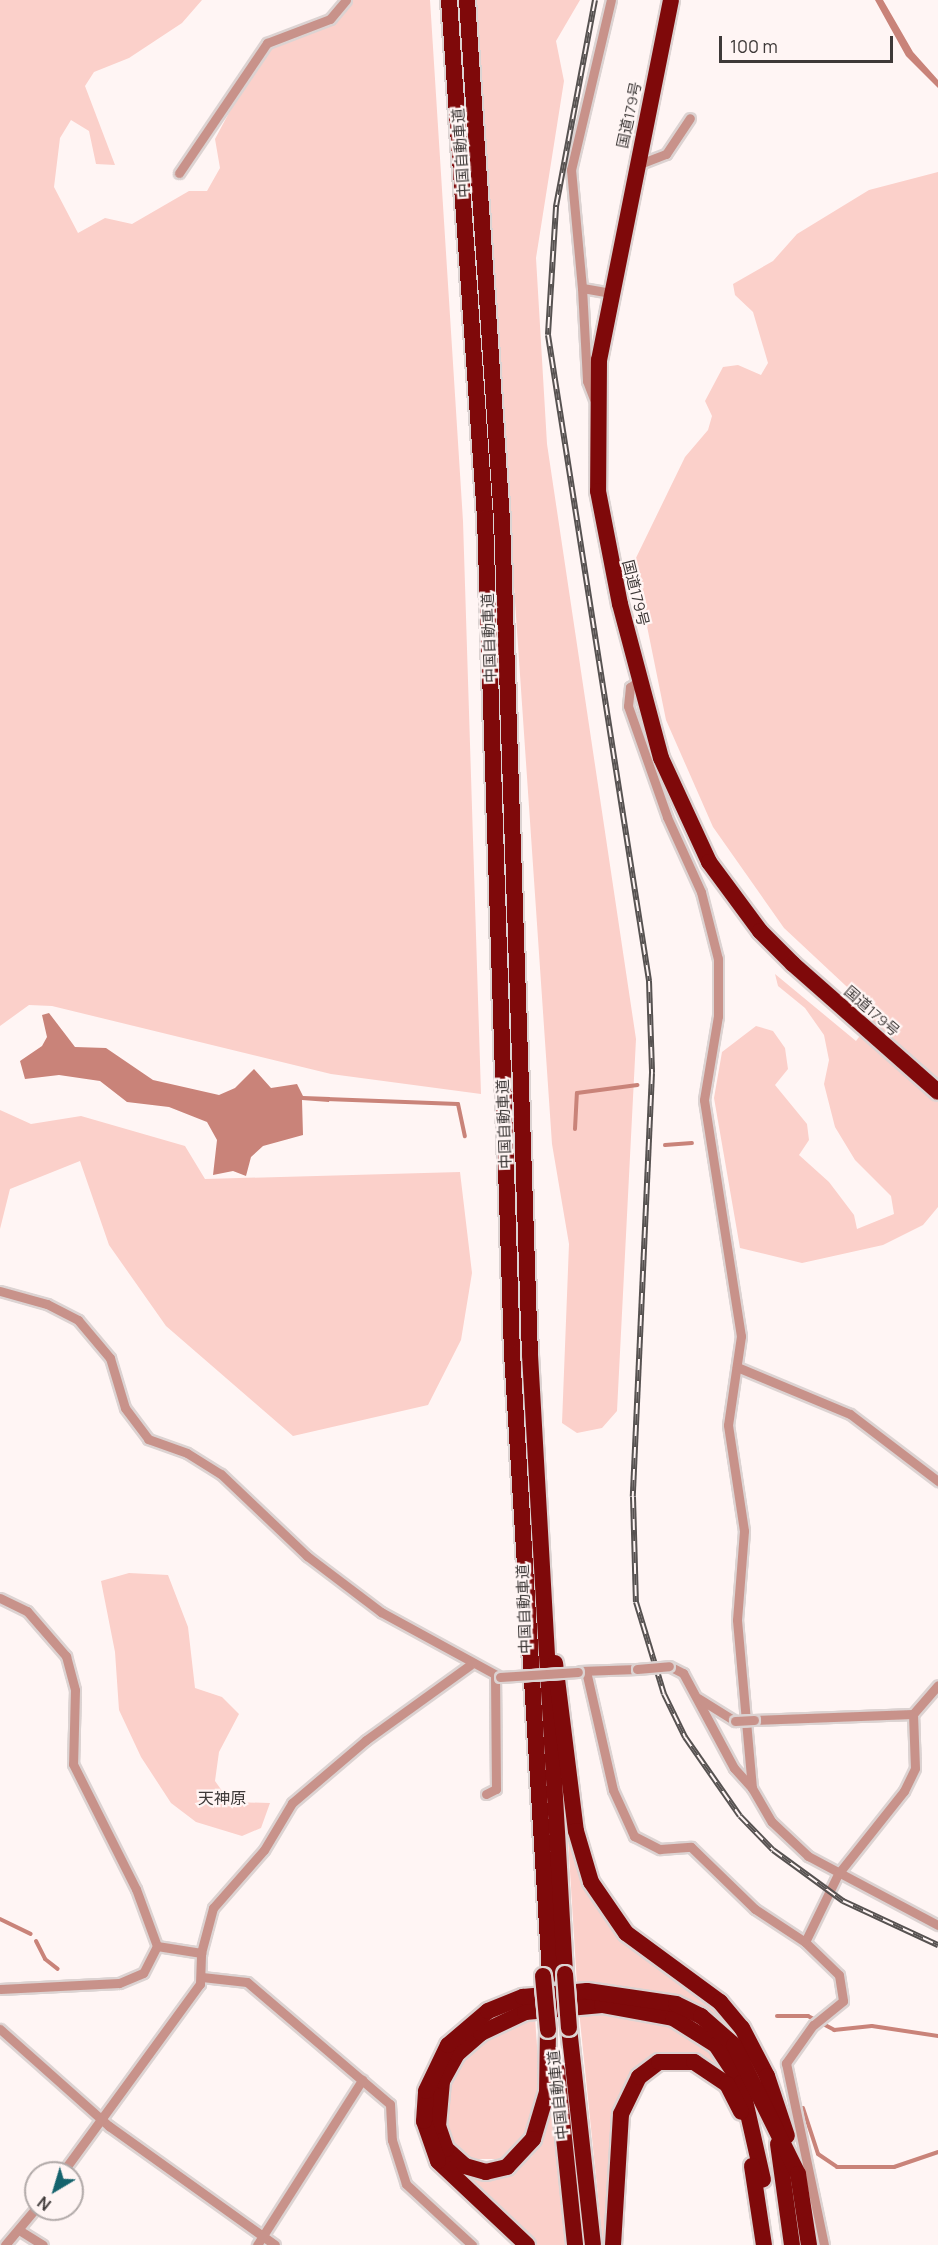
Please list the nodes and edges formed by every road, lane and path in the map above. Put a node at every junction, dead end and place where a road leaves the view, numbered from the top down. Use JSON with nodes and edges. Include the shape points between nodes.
{"nodes":[{"id":1,"x":346,"y":0,"type":"edge"},
{"id":2,"x":449,"y":0,"type":"edge"},
{"id":3,"x":467,"y":0,"type":"edge"},
{"id":4,"x":611,"y":0,"type":"edge"},
{"id":5,"x":671,"y":0,"type":"edge"},
{"id":6,"x":690,"y":118,"type":"dead end"},
{"id":7,"x":637,"y":165,"type":"junction"},
{"id":8,"x":179,"y":173,"type":"dead end"},
{"id":9,"x":582,"y":288,"type":"junction"},
{"id":10,"x":611,"y":293,"type":"junction"},
{"id":11,"x":596,"y":403,"type":"junction"},
{"id":12,"x":639,"y":681,"type":"junction"},
{"id":13,"x":938,"y":1092,"type":"edge"},
{"id":14,"x":0,"y":1291,"type":"edge"},
{"id":15,"x":737,"y":1367,"type":"junction"},
{"id":16,"x":938,"y":1481,"type":"edge"},
{"id":17,"x":539,"y":1537,"type":"junction"},
{"id":18,"x":0,"y":1598,"type":"edge"},
{"id":19,"x":470,"y":1665,"type":"junction"},
{"id":20,"x":582,"y":1671,"type":"junction"},
{"id":21,"x":497,"y":1677,"type":"junction"},
{"id":22,"x":938,"y":1685,"type":"edge"},
{"id":23,"x":698,"y":1698,"type":"junction"},
{"id":24,"x":913,"y":1714,"type":"junction"},
{"id":25,"x":752,"y":1788,"type":"junction"},
{"id":26,"x":486,"y":1794,"type":"dead end"},
{"id":27,"x":838,"y":1874,"type":"junction"},
{"id":28,"x":938,"y":1925,"type":"edge"},
{"id":29,"x":805,"y":1942,"type":"junction"},
{"id":30,"x":157,"y":1946,"type":"junction"},
{"id":31,"x":201,"y":1953,"type":"junction"},
{"id":32,"x":553,"y":1975,"type":"junction"},
{"id":33,"x":202,"y":1977,"type":"junction"},
{"id":34,"x":0,"y":1989,"type":"edge"},
{"id":35,"x":0,"y":2029,"type":"edge"},
{"id":36,"x":557,"y":2029,"type":"junction"},
{"id":37,"x":362,"y":2080,"type":"junction"},
{"id":38,"x":760,"y":2098,"type":"junction"},
{"id":39,"x":104,"y":2122,"type":"junction"},
{"id":40,"x":747,"y":2137,"type":"junction"},
{"id":41,"x":778,"y":2138,"type":"junction"},
{"id":42,"x":73,"y":2161,"type":"edge"},
{"id":43,"x":798,"y":2174,"type":"junction"},
{"id":44,"x":768,"y":2179,"type":"junction"},
{"id":45,"x":26,"y":2221,"type":"edge"},
{"id":46,"x":19,"y":2230,"type":"junction"},
{"id":47,"x":263,"y":2236,"type":"junction"},
{"id":48,"x":5,"y":2245,"type":"edge"},
{"id":49,"x":43,"y":2245,"type":"edge"},
{"id":50,"x":257,"y":2245,"type":"edge"},
{"id":51,"x":275,"y":2245,"type":"edge"},
{"id":52,"x":472,"y":2245,"type":"edge"},
{"id":53,"x":527,"y":2245,"type":"edge"},
{"id":54,"x":575,"y":2245,"type":"edge"},
{"id":55,"x":593,"y":2245,"type":"edge"},
{"id":56,"x":613,"y":2245,"type":"edge"},
{"id":57,"x":764,"y":2245,"type":"edge"},
{"id":58,"x":773,"y":2245,"type":"edge"},
{"id":59,"x":784,"y":2245,"type":"edge"},
{"id":60,"x":792,"y":2245,"type":"edge"},
{"id":61,"x":800,"y":2245,"type":"edge"},
{"id":62,"x":809,"y":2245,"type":"edge"},
{"id":63,"x":824,"y":2245,"type":"edge"}],
"edges":[{"from":1,"to":8,"type":"street","via":[[330,19],[267,43]]},
{"from":2,"to":32,"type":"highway","name":"中国自動車道","via":[[485,518],[512,1353],[536,1801]]},
{"from":3,"to":17,"type":"highway","name":"中国自動車道","via":[[503,532]]},
{"from":4,"to":9,"type":"street","via":[[571,170]]},
{"from":5,"to":7,"type":"highway","name":"国道179号"},
{"from":6,"to":7,"type":"street","via":[[666,154]]},
{"from":7,"to":10,"type":"highway","name":"国道179号"},
{"from":9,"to":10,"type":"street"},
{"from":9,"to":11,"type":"street","via":[[587,381]]},
{"from":10,"to":11,"type":"highway","name":"国道179号"},
{"from":11,"to":12,"type":"highway","name":"国道179号","via":[[605,540]]},
{"from":12,"to":13,"type":"highway","name":"国道179号","via":[[661,758],[687,819],[734,898],[793,964]]},
{"from":12,"to":15,"type":"street","via":[[630,687],[628,706],[667,817],[701,892],[718,959],[718,1016],[704,1100],[738,1306]]},
{"from":14,"to":19,"type":"street","via":[[47,1304],[78,1320],[110,1358],[125,1408],[148,1439],[200,1460],[347,1589]]},
{"from":15,"to":16,"type":"street","via":[[834,1405]]},
{"from":15,"to":25,"type":"street","via":[[728,1425],[744,1531],[737,1620]]},
{"from":17,"to":32,"type":"highway","name":"中国自動車道"},
{"from":17,"to":38,"type":"highway","via":[[576,1830],[591,1882],[626,1933],[732,2014],[756,2052]]},
{"from":18,"to":30,"type":"street","via":[[27,1611],[66,1656],[75,1690],[73,1764],[136,1889]]},
{"from":19,"to":21,"type":"street"},
{"from":19,"to":31,"type":"street","via":[[366,1740],[292,1803],[264,1850],[213,1908]]},
{"from":20,"to":21,"type":"street","bridge":true},
{"from":20,"to":23,"type":"street","bridge":true,"via":[[669,1666],[683,1673]]},
{"from":20,"to":29,"type":"street","via":[[613,1790],[634,1836],[660,1849],[691,1847],[755,1910]]},
{"from":21,"to":26,"type":"street","via":[[496,1789]]},
{"from":22,"to":24,"type":"street"},
{"from":23,"to":24,"type":"street","bridge":true,"via":[[735,1721]]},
{"from":23,"to":25,"type":"street","via":[[735,1768]]},
{"from":24,"to":27,"type":"street","via":[[915,1768],[904,1791]]},
{"from":25,"to":27,"type":"street","via":[[760,1807],[789,1841]]},
{"from":27,"to":28,"type":"street"},
{"from":27,"to":29,"type":"street"},
{"from":29,"to":63,"type":"street","via":[[839,1975],[843,1987],[838,2008],[813,2025],[786,2063]]},
{"from":30,"to":31,"type":"street"},
{"from":30,"to":34,"type":"street","via":[[143,1973],[120,1983]]},
{"from":31,"to":33,"type":"street"},
{"from":32,"to":36,"type":"highway","name":"中国自動車道"},
{"from":33,"to":37,"type":"street","via":[[247,1983]]},
{"from":33,"to":39,"type":"street"},
{"from":35,"to":39,"type":"street"},
{"from":36,"to":38,"type":"highway","via":[[547,2092],[533,2139],[507,2167],[486,2172],[465,2166],[446,2149],[438,2126],[442,2081],[467,2043],[525,2012],[602,2005],[673,2018],[716,2045]]},
{"from":36,"to":54,"type":"highway","name":"中国自動車道"},
{"from":36,"to":55,"type":"highway","name":"中国自動車道"},
{"from":37,"to":47,"type":"street"},
{"from":37,"to":52,"type":"street","via":[[390,2104],[392,2140],[406,2184]]},
{"from":38,"to":40,"type":"highway"},
{"from":38,"to":41,"type":"highway"},
{"from":38,"to":43,"type":"highway"},
{"from":38,"to":44,"type":"highway"},
{"from":38,"to":53,"type":"highway","via":[[734,2045],[707,2020],[676,2004],[624,1993],[562,1991],[523,1997],[488,2011],[460,2032],[438,2059],[426,2091],[424,2121],[446,2173]]},
{"from":39,"to":42,"type":"street"},
{"from":39,"to":47,"type":"street"},
{"from":40,"to":44,"type":"highway"},
{"from":40,"to":56,"type":"highway","via":[[736,2098],[706,2066],[670,2060],[648,2069],[631,2088],[621,2114]]},
{"from":40,"to":57,"type":"highway"},
{"from":41,"to":43,"type":"highway"},
{"from":41,"to":44,"type":"highway"},
{"from":41,"to":60,"type":"highway"},
{"from":41,"to":61,"type":"highway"},
{"from":43,"to":62,"type":"highway"},
{"from":44,"to":58,"type":"highway"},
{"from":44,"to":59,"type":"highway"},
{"from":45,"to":46,"type":"street"},
{"from":46,"to":48,"type":"street"},
{"from":46,"to":49,"type":"street"},
{"from":47,"to":50,"type":"street"},
{"from":47,"to":51,"type":"street"}]}
